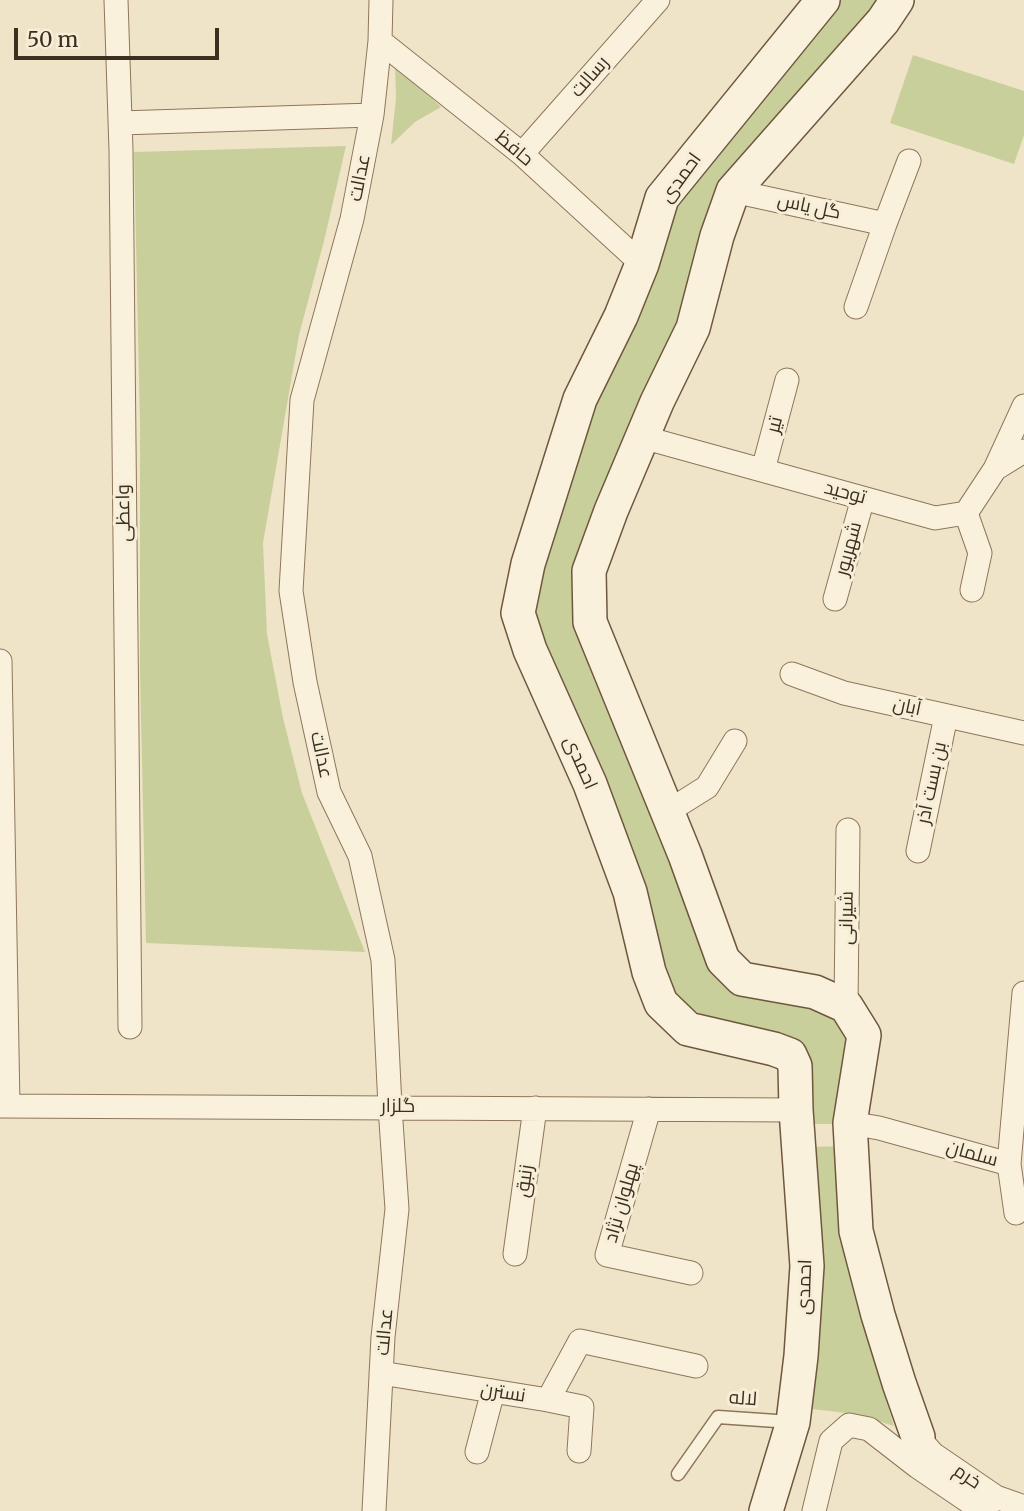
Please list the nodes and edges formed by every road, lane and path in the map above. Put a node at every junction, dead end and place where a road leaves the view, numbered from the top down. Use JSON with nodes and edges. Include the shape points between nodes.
{"nodes":[{"id":1,"x":116,"y":0,"type":"edge"},
{"id":2,"x":381,"y":0,"type":"edge"},
{"id":3,"x":658,"y":0,"type":"edge"},
{"id":4,"x":823,"y":0,"type":"edge"},
{"id":5,"x":897,"y":0,"type":"edge"},
{"id":6,"x":380,"y":41,"type":"junction"},
{"id":7,"x":372,"y":115,"type":"junction"},
{"id":8,"x":120,"y":123,"type":"junction"},
{"id":9,"x":522,"y":154,"type":"junction"},
{"id":10,"x":909,"y":161,"type":"dead end"},
{"id":11,"x":733,"y":191,"type":"junction"},
{"id":12,"x":885,"y":224,"type":"junction"},
{"id":13,"x":642,"y":264,"type":"junction"},
{"id":14,"x":856,"y":307,"type":"dead end"},
{"id":15,"x":787,"y":380,"type":"dead end"},
{"id":16,"x":1024,"y":406,"type":"edge"},
{"id":17,"x":642,"y":437,"type":"junction"},
{"id":18,"x":1024,"y":451,"type":"edge"},
{"id":19,"x":995,"y":469,"type":"junction"},
{"id":20,"x":763,"y":470,"type":"junction"},
{"id":21,"x":863,"y":498,"type":"junction"},
{"id":22,"x":965,"y":513,"type":"junction"},
{"id":23,"x":972,"y":590,"type":"dead end"},
{"id":24,"x":835,"y":599,"type":"dead end"},
{"id":25,"x":0,"y":661,"type":"edge"},
{"id":26,"x":792,"y":674,"type":"dead end"},
{"id":27,"x":946,"y":716,"type":"junction"},
{"id":28,"x":1024,"y":733,"type":"edge"},
{"id":29,"x":734,"y":741,"type":"dead end"},
{"id":30,"x":667,"y":812,"type":"junction"},
{"id":31,"x":848,"y":830,"type":"dead end"},
{"id":32,"x":918,"y":851,"type":"dead end"},
{"id":33,"x":1024,"y":993,"type":"edge"},
{"id":34,"x":846,"y":1006,"type":"junction"},
{"id":35,"x":130,"y":1027,"type":"dead end"},
{"id":36,"x":4,"y":1106,"type":"edge"},
{"id":37,"x":390,"y":1107,"type":"junction"},
{"id":38,"x":535,"y":1108,"type":"junction"},
{"id":39,"x":649,"y":1108,"type":"junction"},
{"id":40,"x":796,"y":1110,"type":"junction"},
{"id":41,"x":849,"y":1123,"type":"junction"},
{"id":42,"x":1009,"y":1164,"type":"junction"},
{"id":43,"x":1016,"y":1213,"type":"dead end"},
{"id":44,"x":516,"y":1254,"type":"dead end"},
{"id":45,"x":691,"y":1273,"type":"dead end"},
{"id":46,"x":696,"y":1366,"type":"dead end"},
{"id":47,"x":381,"y":1373,"type":"junction"},
{"id":48,"x":493,"y":1391,"type":"junction"},
{"id":49,"x":548,"y":1400,"type":"junction"},
{"id":50,"x":793,"y":1422,"type":"junction"},
{"id":51,"x":579,"y":1451,"type":"dead end"},
{"id":52,"x":477,"y":1452,"type":"dead end"},
{"id":53,"x":918,"y":1452,"type":"junction"},
{"id":54,"x":678,"y":1474,"type":"dead end"},
{"id":55,"x":1024,"y":1507,"type":"edge"},
{"id":56,"x":374,"y":1511,"type":"edge"},
{"id":57,"x":766,"y":1511,"type":"edge"},
{"id":58,"x":814,"y":1511,"type":"edge"},
{"id":59,"x":988,"y":1511,"type":"edge"}],
"edges":[{"from":1,"to":8,"type":"street","name":"واعظی"},
{"from":2,"to":6,"type":"street","name":"عدالت"},
{"from":3,"to":9,"type":"street","name":"رسالت"},
{"from":4,"to":13,"type":"street","name":"احمدی","via":[[662,198]]},
{"from":5,"to":11,"type":"street"},
{"from":6,"to":7,"type":"street","name":"عدالت"},
{"from":6,"to":9,"type":"street","name":"حافظ"},
{"from":7,"to":8,"type":"street"},
{"from":7,"to":37,"type":"street","name":"عدالت","via":[[352,219],[302,400],[291,591],[329,792],[359,856],[383,960]]},
{"from":8,"to":35,"type":"street","name":"واعظی"},
{"from":9,"to":13,"type":"street","name":"حافظ"},
{"from":10,"to":12,"type":"street"},
{"from":11,"to":12,"type":"street","name":"گل یاس"},
{"from":11,"to":17,"type":"street","via":[[693,328]]},
{"from":12,"to":14,"type":"street"},
{"from":13,"to":40,"type":"street","name":"احمدی","via":[[580,400],[528,564],[518,613],[630,892],[661,1003],[688,1029],[790,1055],[795,1066]]},
{"from":15,"to":20,"type":"street","name":"تیر"},
{"from":16,"to":19,"type":"street"},
{"from":17,"to":20,"type":"street","name":"توحید"},
{"from":17,"to":30,"type":"street","via":[[589,571],[590,622]]},
{"from":18,"to":19,"type":"street"},
{"from":19,"to":22,"type":"street"},
{"from":20,"to":21,"type":"street","name":"توحید"},
{"from":21,"to":22,"type":"street","name":"توحید","via":[[935,518]]},
{"from":21,"to":24,"type":"street","name":"شهریور"},
{"from":22,"to":23,"type":"street","via":[[979,553]]},
{"from":25,"to":36,"type":"street"},
{"from":26,"to":27,"type":"street","name":"آبان","via":[[844,693]]},
{"from":27,"to":28,"type":"street","name":"آبان"},
{"from":27,"to":32,"type":"street","name":"بن بست آذر"},
{"from":29,"to":30,"type":"street","via":[[707,787]]},
{"from":30,"to":34,"type":"street","via":[[723,960],[742,979],[815,992]]},
{"from":31,"to":34,"type":"street","name":"شیرانی"},
{"from":33,"to":42,"type":"street","name":"سلمان"},
{"from":34,"to":41,"type":"street","via":[[864,1035]]},
{"from":36,"to":37,"type":"street","name":"گلزار"},
{"from":37,"to":38,"type":"street","name":"گلزار"},
{"from":37,"to":47,"type":"street","name":"عدالت","via":[[397,1209]]},
{"from":38,"to":39,"type":"street","name":"گلزار"},
{"from":38,"to":44,"type":"street","name":"زنبق"},
{"from":39,"to":40,"type":"street","name":"گلزار"},
{"from":39,"to":45,"type":"street","name":"پهلوان نژاد","via":[[607,1255]]},
{"from":40,"to":41,"type":"street"},
{"from":40,"to":50,"type":"street","name":"احمدی","via":[[807,1266]]},
{"from":41,"to":42,"type":"street","name":"سلمان"},
{"from":41,"to":53,"type":"street","via":[[856,1231]]},
{"from":42,"to":43,"type":"street"},
{"from":46,"to":49,"type":"street","via":[[580,1341]]},
{"from":47,"to":48,"type":"street","name":"نسترن"},
{"from":47,"to":56,"type":"street","name":"عدالت"},
{"from":48,"to":49,"type":"street","name":"نسترن"},
{"from":48,"to":52,"type":"street"},
{"from":49,"to":51,"type":"street","name":"نسترن","via":[[582,1407]]},
{"from":50,"to":54,"type":"lane","name":"لاله","via":[[718,1417]]},
{"from":50,"to":57,"type":"street","name":"احمدی"},
{"from":53,"to":55,"type":"street","name":"خرم","via":[[933,1454],[996,1497]]},
{"from":53,"to":58,"type":"street","via":[[869,1429],[849,1425],[831,1441]]},
{"from":53,"to":59,"type":"street","name":"خرم","via":[[974,1505]]}]}
